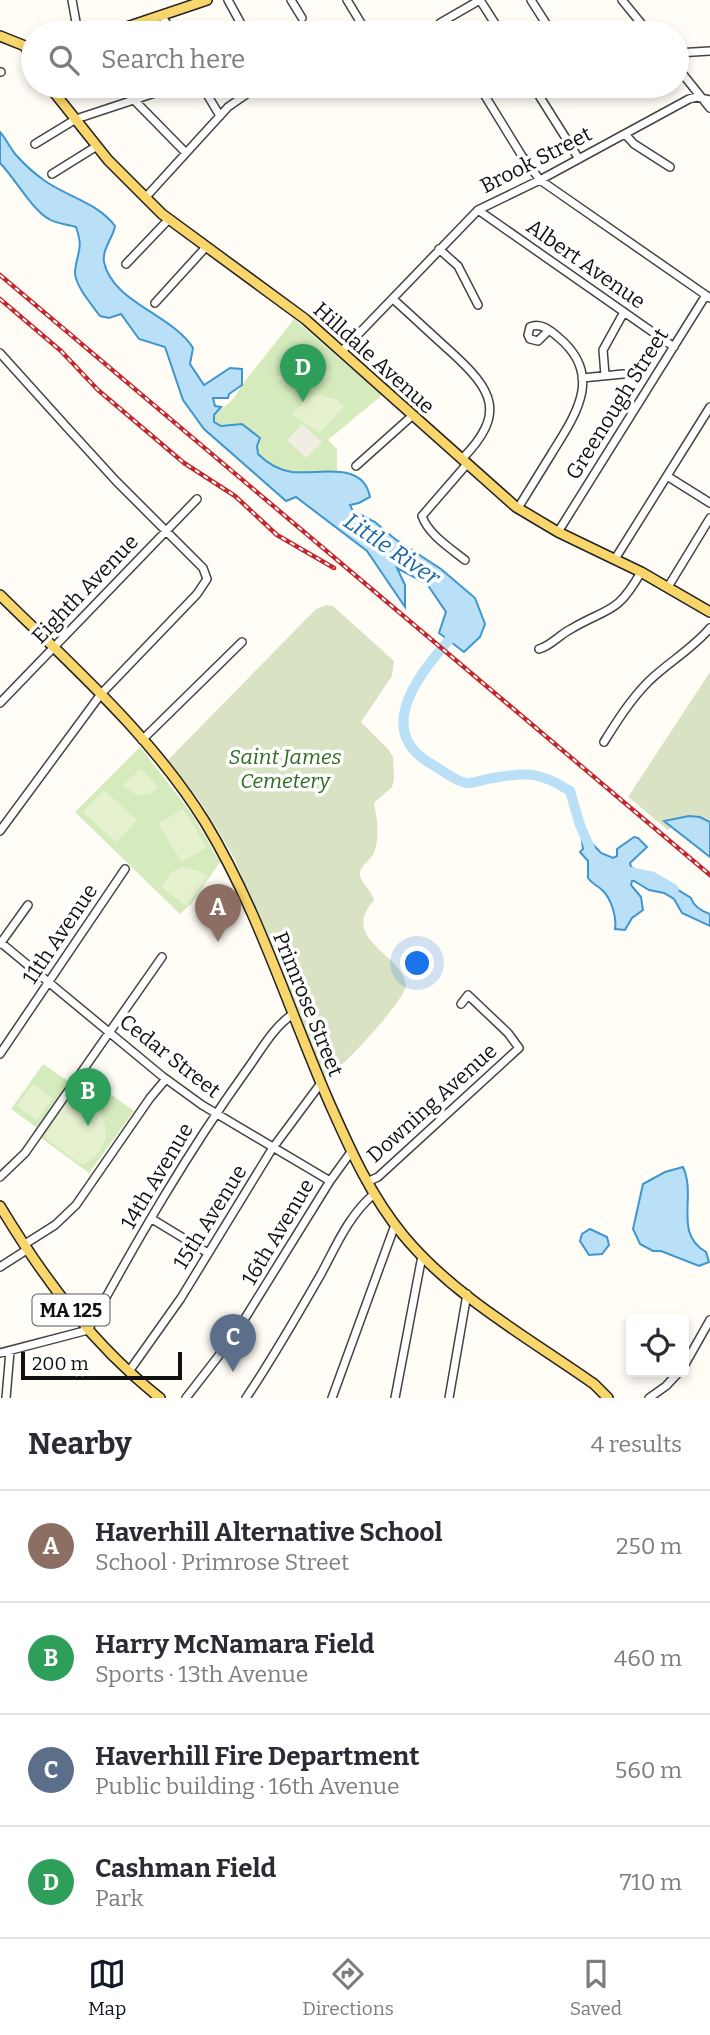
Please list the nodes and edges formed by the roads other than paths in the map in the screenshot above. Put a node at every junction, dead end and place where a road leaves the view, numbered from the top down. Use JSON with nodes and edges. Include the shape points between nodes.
{"nodes":[{"id":1,"x":72,"y":0,"type":"edge"},
{"id":2,"x":207,"y":0,"type":"edge"},
{"id":3,"x":228,"y":0,"type":"edge"},
{"id":4,"x":291,"y":0,"type":"edge"},
{"id":5,"x":347,"y":0,"type":"edge"},
{"id":6,"x":480,"y":0,"type":"edge"},
{"id":7,"x":531,"y":0,"type":"edge"},
{"id":8,"x":622,"y":0,"type":"edge"},
{"id":9,"x":162,"y":16,"type":"junction"},
{"id":10,"x":302,"y":18,"type":"dead end"},
{"id":11,"x":76,"y":21,"type":"edge"},
{"id":12,"x":149,"y":21,"type":"edge"},
{"id":13,"x":165,"y":21,"type":"edge"},
{"id":14,"x":239,"y":21,"type":"edge"},
{"id":15,"x":360,"y":21,"type":"edge"},
{"id":16,"x":443,"y":21,"type":"edge"},
{"id":17,"x":493,"y":21,"type":"edge"},
{"id":18,"x":544,"y":21,"type":"edge"},
{"id":19,"x":639,"y":21,"type":"edge"},
{"id":20,"x":1,"y":38,"type":"edge"},
{"id":21,"x":21,"y":44,"type":"edge"},
{"id":22,"x":710,"y":51,"type":"edge"},
{"id":23,"x":689,"y":52,"type":"edge"},
{"id":24,"x":689,"y":80,"type":"edge"},
{"id":25,"x":59,"y":98,"type":"edge"},
{"id":26,"x":140,"y":98,"type":"edge"},
{"id":27,"x":209,"y":98,"type":"edge"},
{"id":28,"x":238,"y":98,"type":"edge"},
{"id":29,"x":486,"y":98,"type":"edge"},
{"id":30,"x":541,"y":98,"type":"edge"},
{"id":31,"x":706,"y":99,"type":"edge"},
{"id":32,"x":134,"y":100,"type":"junction"},
{"id":33,"x":710,"y":108,"type":"edge"},
{"id":34,"x":220,"y":116,"type":"junction"},
{"id":35,"x":76,"y":119,"type":"junction"},
{"id":36,"x":625,"y":134,"type":"junction"},
{"id":37,"x":35,"y":144,"type":"dead end"},
{"id":38,"x":97,"y":146,"type":"junction"},
{"id":39,"x":186,"y":153,"type":"junction"},
{"id":40,"x":579,"y":159,"type":"junction"},
{"id":41,"x":670,"y":167,"type":"dead end"},
{"id":42,"x":52,"y":174,"type":"dead end"},
{"id":43,"x":540,"y":180,"type":"junction"},
{"id":44,"x":145,"y":198,"type":"junction"},
{"id":45,"x":478,"y":210,"type":"junction"},
{"id":46,"x":169,"y":219,"type":"junction"},
{"id":47,"x":206,"y":247,"type":"junction"},
{"id":48,"x":439,"y":248,"type":"junction"},
{"id":49,"x":126,"y":264,"type":"dead end"},
{"id":50,"x":708,"y":297,"type":"edge"},
{"id":51,"x":393,"y":299,"type":"junction"},
{"id":52,"x":155,"y":303,"type":"dead end"},
{"id":53,"x":478,"y":305,"type":"dead end"},
{"id":54,"x":624,"y":312,"type":"junction"},
{"id":55,"x":548,"y":330,"type":"dead end"},
{"id":56,"x":674,"y":347,"type":"junction"},
{"id":57,"x":343,"y":351,"type":"junction"},
{"id":58,"x":1,"y":357,"type":"edge"},
{"id":59,"x":623,"y":374,"type":"dead end"},
{"id":60,"x":605,"y":375,"type":"junction"},
{"id":61,"x":582,"y":378,"type":"junction"},
{"id":62,"x":710,"y":407,"type":"edge"},
{"id":63,"x":413,"y":415,"type":"junction"},
{"id":64,"x":465,"y":462,"type":"junction"},
{"id":65,"x":356,"y":466,"type":"dead end"},
{"id":66,"x":667,"y":475,"type":"junction"},
{"id":67,"x":197,"y":499,"type":"dead end"},
{"id":68,"x":710,"y":503,"type":"edge"},
{"id":69,"x":518,"y":508,"type":"junction"},
{"id":70,"x":710,"y":518,"type":"edge"},
{"id":71,"x":164,"y":531,"type":"junction"},
{"id":72,"x":558,"y":532,"type":"junction"},
{"id":73,"x":615,"y":559,"type":"junction"},
{"id":74,"x":465,"y":560,"type":"dead end"},
{"id":75,"x":641,"y":572,"type":"junction"},
{"id":76,"x":667,"y":587,"type":"junction"},
{"id":77,"x":2,"y":600,"type":"edge"},
{"id":78,"x":710,"y":612,"type":"edge"},
{"id":79,"x":710,"y":628,"type":"edge"},
{"id":80,"x":242,"y":642,"type":"dead end"},
{"id":81,"x":53,"y":647,"type":"junction"},
{"id":82,"x":539,"y":649,"type":"dead end"},
{"id":83,"x":100,"y":694,"type":"junction"},
{"id":84,"x":0,"y":703,"type":"edge"},
{"id":85,"x":142,"y":740,"type":"junction"},
{"id":86,"x":604,"y":742,"type":"dead end"},
{"id":87,"x":0,"y":831,"type":"edge"},
{"id":88,"x":125,"y":869,"type":"dead end"},
{"id":89,"x":28,"y":905,"type":"dead end"},
{"id":90,"x":0,"y":942,"type":"edge"},
{"id":91,"x":162,"y":957,"type":"dead end"},
{"id":92,"x":49,"y":982,"type":"junction"},
{"id":93,"x":461,"y":1004,"type":"dead end"},
{"id":94,"x":293,"y":1014,"type":"junction"},
{"id":95,"x":110,"y":1033,"type":"junction"},
{"id":96,"x":0,"y":1054,"type":"edge"},
{"id":97,"x":166,"y":1079,"type":"junction"},
{"id":98,"x":321,"y":1083,"type":"junction"},
{"id":99,"x":216,"y":1114,"type":"junction"},
{"id":100,"x":273,"y":1147,"type":"junction"},
{"id":101,"x":351,"y":1152,"type":"junction"},
{"id":102,"x":0,"y":1177,"type":"edge"},
{"id":103,"x":330,"y":1181,"type":"junction"},
{"id":104,"x":367,"y":1182,"type":"junction"},
{"id":105,"x":374,"y":1194,"type":"junction"},
{"id":106,"x":0,"y":1206,"type":"edge"},
{"id":107,"x":152,"y":1219,"type":"junction"},
{"id":108,"x":395,"y":1225,"type":"junction"},
{"id":109,"x":26,"y":1247,"type":"junction"},
{"id":110,"x":208,"y":1253,"type":"junction"},
{"id":111,"x":422,"y":1256,"type":"junction"},
{"id":112,"x":0,"y":1267,"type":"edge"},
{"id":113,"x":467,"y":1294,"type":"junction"},
{"id":114,"x":710,"y":1320,"type":"edge"},
{"id":115,"x":88,"y":1331,"type":"junction"},
{"id":116,"x":10,"y":1351,"type":"junction"},
{"id":117,"x":0,"y":1353,"type":"edge"},
{"id":118,"x":689,"y":1357,"type":"edge"},
{"id":119,"x":130,"y":1370,"type":"junction"},
{"id":120,"x":674,"y":1377,"type":"edge"},
{"id":121,"x":142,"y":1383,"type":"junction"},
{"id":122,"x":6,"y":1398,"type":"edge"},
{"id":123,"x":149,"y":1398,"type":"edge"},
{"id":124,"x":160,"y":1398,"type":"edge"},
{"id":125,"x":186,"y":1398,"type":"edge"},
{"id":126,"x":246,"y":1398,"type":"edge"},
{"id":127,"x":332,"y":1398,"type":"edge"},
{"id":128,"x":395,"y":1398,"type":"edge"},
{"id":129,"x":449,"y":1398,"type":"edge"},
{"id":130,"x":608,"y":1398,"type":"edge"},
{"id":131,"x":649,"y":1398,"type":"edge"}],
"edges":[{"from":1,"to":11,"type":"street"},
{"from":2,"to":9,"type":"main road"},
{"from":3,"to":14,"type":"street"},
{"from":4,"to":10,"type":"street"},
{"from":5,"to":15,"type":"street"},
{"from":6,"to":16,"type":"street"},
{"from":6,"to":17,"type":"street"},
{"from":7,"to":18,"type":"street"},
{"from":8,"to":19,"type":"street"},
{"from":9,"to":12,"type":"main road"},
{"from":9,"to":13,"type":"street"},
{"from":20,"to":21,"type":"main road"},
{"from":22,"to":23,"type":"street"},
{"from":24,"to":31,"type":"street"},
{"from":25,"to":35,"type":"main road","name":"Hilldale Avenue"},
{"from":26,"to":32,"type":"street"},
{"from":27,"to":34,"type":"street"},
{"from":28,"to":34,"type":"street"},
{"from":29,"to":43,"type":"street"},
{"from":30,"to":40,"type":"street"},
{"from":31,"to":33,"type":"street"},
{"from":31,"to":36,"type":"street","name":"Brook Street","via":[[688,99]]},
{"from":32,"to":35,"type":"street"},
{"from":32,"to":39,"type":"street"},
{"from":34,"to":39,"type":"street"},
{"from":35,"to":37,"type":"street"},
{"from":35,"to":38,"type":"main road","name":"Hilldale Avenue"},
{"from":36,"to":40,"type":"street","name":"Brook Street"},
{"from":36,"to":41,"type":"street"},
{"from":38,"to":42,"type":"street"},
{"from":38,"to":44,"type":"main road","name":"Hilldale Avenue"},
{"from":39,"to":44,"type":"street"},
{"from":40,"to":43,"type":"street","name":"Brook Street"},
{"from":43,"to":45,"type":"street","name":"Brook Street"},
{"from":43,"to":50,"type":"street"},
{"from":44,"to":46,"type":"main road","name":"Hilldale Avenue"},
{"from":45,"to":48,"type":"street","name":"Brook Street"},
{"from":45,"to":54,"type":"street","name":"Albert Avenue"},
{"from":46,"to":47,"type":"main road","name":"Hilldale Avenue"},
{"from":46,"to":49,"type":"street"},
{"from":47,"to":52,"type":"street"},
{"from":47,"to":57,"type":"main road","name":"Hilldale Avenue"},
{"from":48,"to":51,"type":"street","name":"Brook Street"},
{"from":48,"to":53,"type":"street","via":[[458,266]]},
{"from":50,"to":56,"type":"street","name":"Greenough Street"},
{"from":51,"to":57,"type":"street","name":"Brook Street"},
{"from":51,"to":64,"type":"street","via":[[473,372],[486,391],[486,429]]},
{"from":54,"to":56,"type":"street","name":"Albert Avenue"},
{"from":54,"to":60,"type":"street","via":[[603,350]]},
{"from":55,"to":61,"type":"street","via":[[572,352]]},
{"from":56,"to":72,"type":"street","name":"Greenough Street"},
{"from":57,"to":63,"type":"main road","name":"Hilldale Avenue"},
{"from":58,"to":71,"type":"street"},
{"from":59,"to":60,"type":"street"},
{"from":60,"to":61,"type":"street"},
{"from":61,"to":69,"type":"street","via":[[577,412]]},
{"from":62,"to":66,"type":"street"},
{"from":63,"to":64,"type":"main road","name":"Hilldale Avenue"},
{"from":63,"to":65,"type":"street"},
{"from":64,"to":69,"type":"main road","name":"Hilldale Avenue"},
{"from":64,"to":74,"type":"street","via":[[422,516]]},
{"from":66,"to":68,"type":"street"},
{"from":66,"to":73,"type":"street"},
{"from":67,"to":71,"type":"street","name":"Eighth Avenue"},
{"from":69,"to":72,"type":"main road","name":"Hilldale Avenue"},
{"from":70,"to":76,"type":"street"},
{"from":71,"to":81,"type":"street","name":"Eighth Avenue"},
{"from":71,"to":83,"type":"street","via":[[203,568],[207,579]]},
{"from":72,"to":73,"type":"main road","name":"Hilldale Avenue"},
{"from":73,"to":75,"type":"main road","name":"Hilldale Avenue"},
{"from":75,"to":76,"type":"main road","name":"Hilldale Avenue"},
{"from":75,"to":82,"type":"street","via":[[618,605]]},
{"from":76,"to":78,"type":"main road","name":"Hilldale Avenue"},
{"from":77,"to":81,"type":"main road","name":"Primrose Street"},
{"from":79,"to":86,"type":"street","via":[[649,681]]},
{"from":80,"to":85,"type":"street"},
{"from":81,"to":83,"type":"main road","name":"Primrose Street"},
{"from":81,"to":84,"type":"street","name":"Eighth Avenue"},
{"from":83,"to":85,"type":"main road","name":"Primrose Street"},
{"from":83,"to":87,"type":"street"},
{"from":85,"to":94,"type":"main road","name":"Primrose Street","via":[[198,811],[228,862]]},
{"from":88,"to":92,"type":"street","name":"11th Avenue"},
{"from":89,"to":90,"type":"street"},
{"from":90,"to":92,"type":"street","name":"Cedar Street"},
{"from":91,"to":95,"type":"street"},
{"from":92,"to":95,"type":"street","name":"Cedar Street"},
{"from":92,"to":96,"type":"street","name":"11th Avenue"},
{"from":93,"to":104,"type":"street","name":"Downing Avenue","via":[[468,995],[519,1048],[379,1177]]},
{"from":94,"to":98,"type":"main road","name":"Primrose Street"},
{"from":94,"to":99,"type":"street","name":"14th Avenue","via":[[272,1034]]},
{"from":95,"to":97,"type":"street","name":"Cedar Street"},
{"from":95,"to":102,"type":"street","via":[[25,1153]]},
{"from":97,"to":99,"type":"street","name":"Cedar Street"},
{"from":97,"to":109,"type":"street","via":[[76,1205]]},
{"from":98,"to":100,"type":"street","name":"15th Avenue"},
{"from":98,"to":101,"type":"main road","name":"Primrose Street"},
{"from":99,"to":100,"type":"street","name":"Cedar Street"},
{"from":99,"to":107,"type":"street","name":"14th Avenue"},
{"from":100,"to":103,"type":"street","name":"Cedar Street"},
{"from":100,"to":110,"type":"street","name":"15th Avenue"},
{"from":101,"to":103,"type":"street","name":"16th Avenue"},
{"from":101,"to":104,"type":"main road","name":"Primrose Street"},
{"from":103,"to":125,"type":"street","name":"16th Avenue","via":[[252,1309]]},
{"from":104,"to":105,"type":"main road","name":"Primrose Street"},
{"from":105,"to":108,"type":"main road","name":"Primrose Street"},
{"from":105,"to":126,"type":"street","name":"Downing Avenue","via":[[346,1228]]},
{"from":106,"to":109,"type":"main road","number":"MA 125"},
{"from":107,"to":110,"type":"street"},
{"from":107,"to":115,"type":"street","name":"14th Avenue"},
{"from":108,"to":111,"type":"main road","name":"Primrose Street"},
{"from":108,"to":127,"type":"street"},
{"from":109,"to":112,"type":"street"},
{"from":109,"to":115,"type":"main road","number":"MA 125"},
{"from":110,"to":119,"type":"street","name":"15th Avenue"},
{"from":111,"to":113,"type":"main road","name":"Primrose Street"},
{"from":111,"to":128,"type":"street"},
{"from":113,"to":129,"type":"street"},
{"from":113,"to":130,"type":"main road","name":"Primrose Street"},
{"from":114,"to":118,"type":"street"},
{"from":115,"to":116,"type":"street"},
{"from":115,"to":119,"type":"main road","number":"MA 125"},
{"from":116,"to":117,"type":"street"},
{"from":116,"to":122,"type":"street"},
{"from":119,"to":121,"type":"main road","number":"MA 125"},
{"from":120,"to":131,"type":"street"},
{"from":121,"to":123,"type":"main road"},
{"from":121,"to":124,"type":"main road","number":"MA 125"}]}
